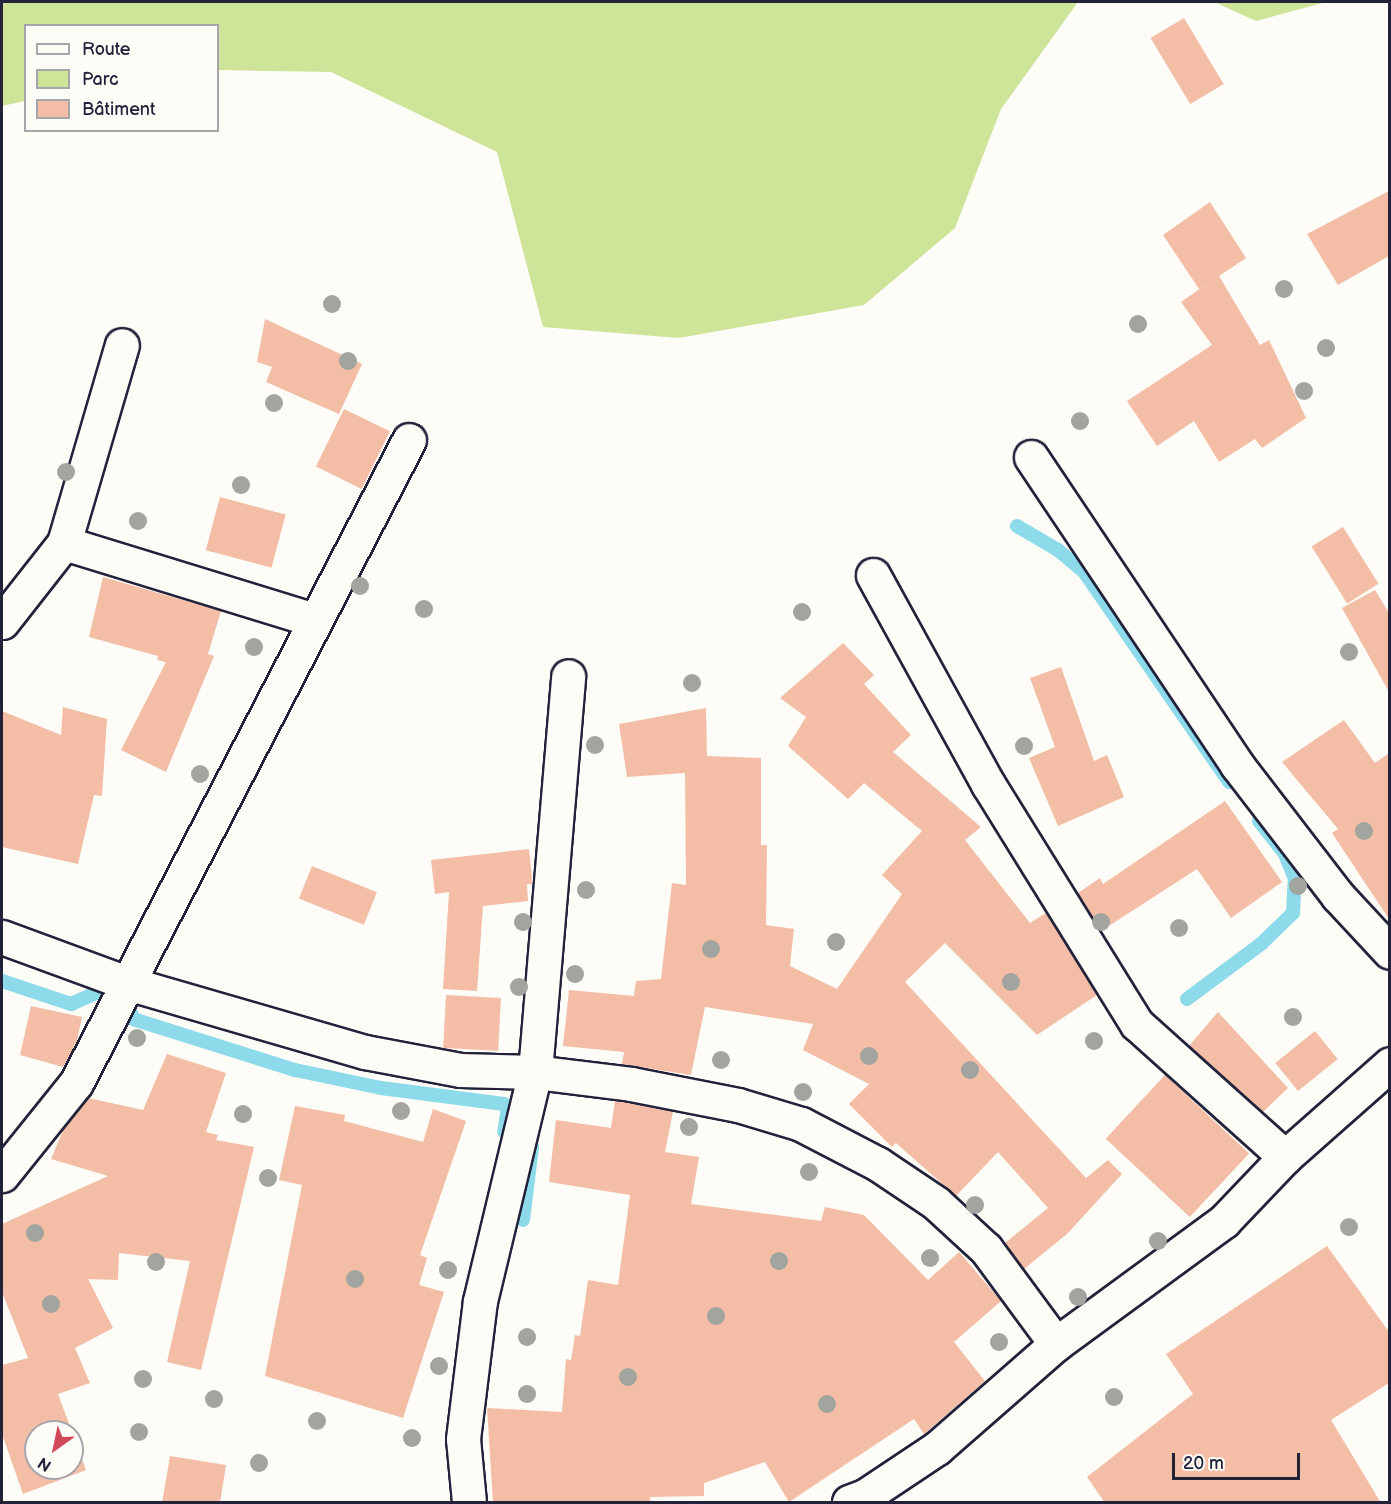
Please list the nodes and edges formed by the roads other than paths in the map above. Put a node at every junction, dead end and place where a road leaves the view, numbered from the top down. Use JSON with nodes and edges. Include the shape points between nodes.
{"nodes":[{"id":1,"x":122,"y":345,"type":"dead end"},
{"id":2,"x":409,"y":440,"type":"dead end"},
{"id":3,"x":1031,"y":457,"type":"dead end"},
{"id":4,"x":64,"y":543,"type":"junction"},
{"id":5,"x":873,"y":575,"type":"dead end"},
{"id":6,"x":314,"y":620,"type":"junction"},
{"id":7,"x":2,"y":622,"type":"edge"},
{"id":8,"x":568,"y":676,"type":"dead end"},
{"id":9,"x":2,"y":938,"type":"edge"},
{"id":10,"x":1389,"y":952,"type":"edge"},
{"id":11,"x":122,"y":994,"type":"junction"},
{"id":12,"x":1389,"y":1064,"type":"edge"},
{"id":13,"x":535,"y":1072,"type":"junction"},
{"id":14,"x":1286,"y":1157,"type":"junction"},
{"id":15,"x":2,"y":1175,"type":"edge"},
{"id":16,"x":1056,"y":1344,"type":"junction"},
{"id":17,"x":469,"y":1503,"type":"edge"},
{"id":18,"x":849,"y":1503,"type":"edge"}],
"edges":[{"from":1,"to":4,"type":"street"},
{"from":2,"to":6,"type":"street"},
{"from":3,"to":10,"type":"street","via":[[1237,765],[1338,896]]},
{"from":4,"to":6,"type":"street"},
{"from":4,"to":7,"type":"street"},
{"from":5,"to":14,"type":"street","via":[[988,784],[1137,1024]]},
{"from":6,"to":11,"type":"street"},
{"from":8,"to":13,"type":"street"},
{"from":9,"to":11,"type":"street"},
{"from":11,"to":13,"type":"street","via":[[365,1052],[460,1070]]},
{"from":11,"to":15,"type":"street","via":[[76,1083]]},
{"from":12,"to":14,"type":"street"},
{"from":13,"to":16,"type":"street","via":[[631,1084],[738,1104],[801,1124],[868,1159],[936,1203],[986,1249]]},
{"from":13,"to":17,"type":"street","via":[[480,1301],[463,1439]]},
{"from":14,"to":16,"type":"street","via":[[1224,1221]]},
{"from":16,"to":18,"type":"street","via":[[937,1448]]}]}
